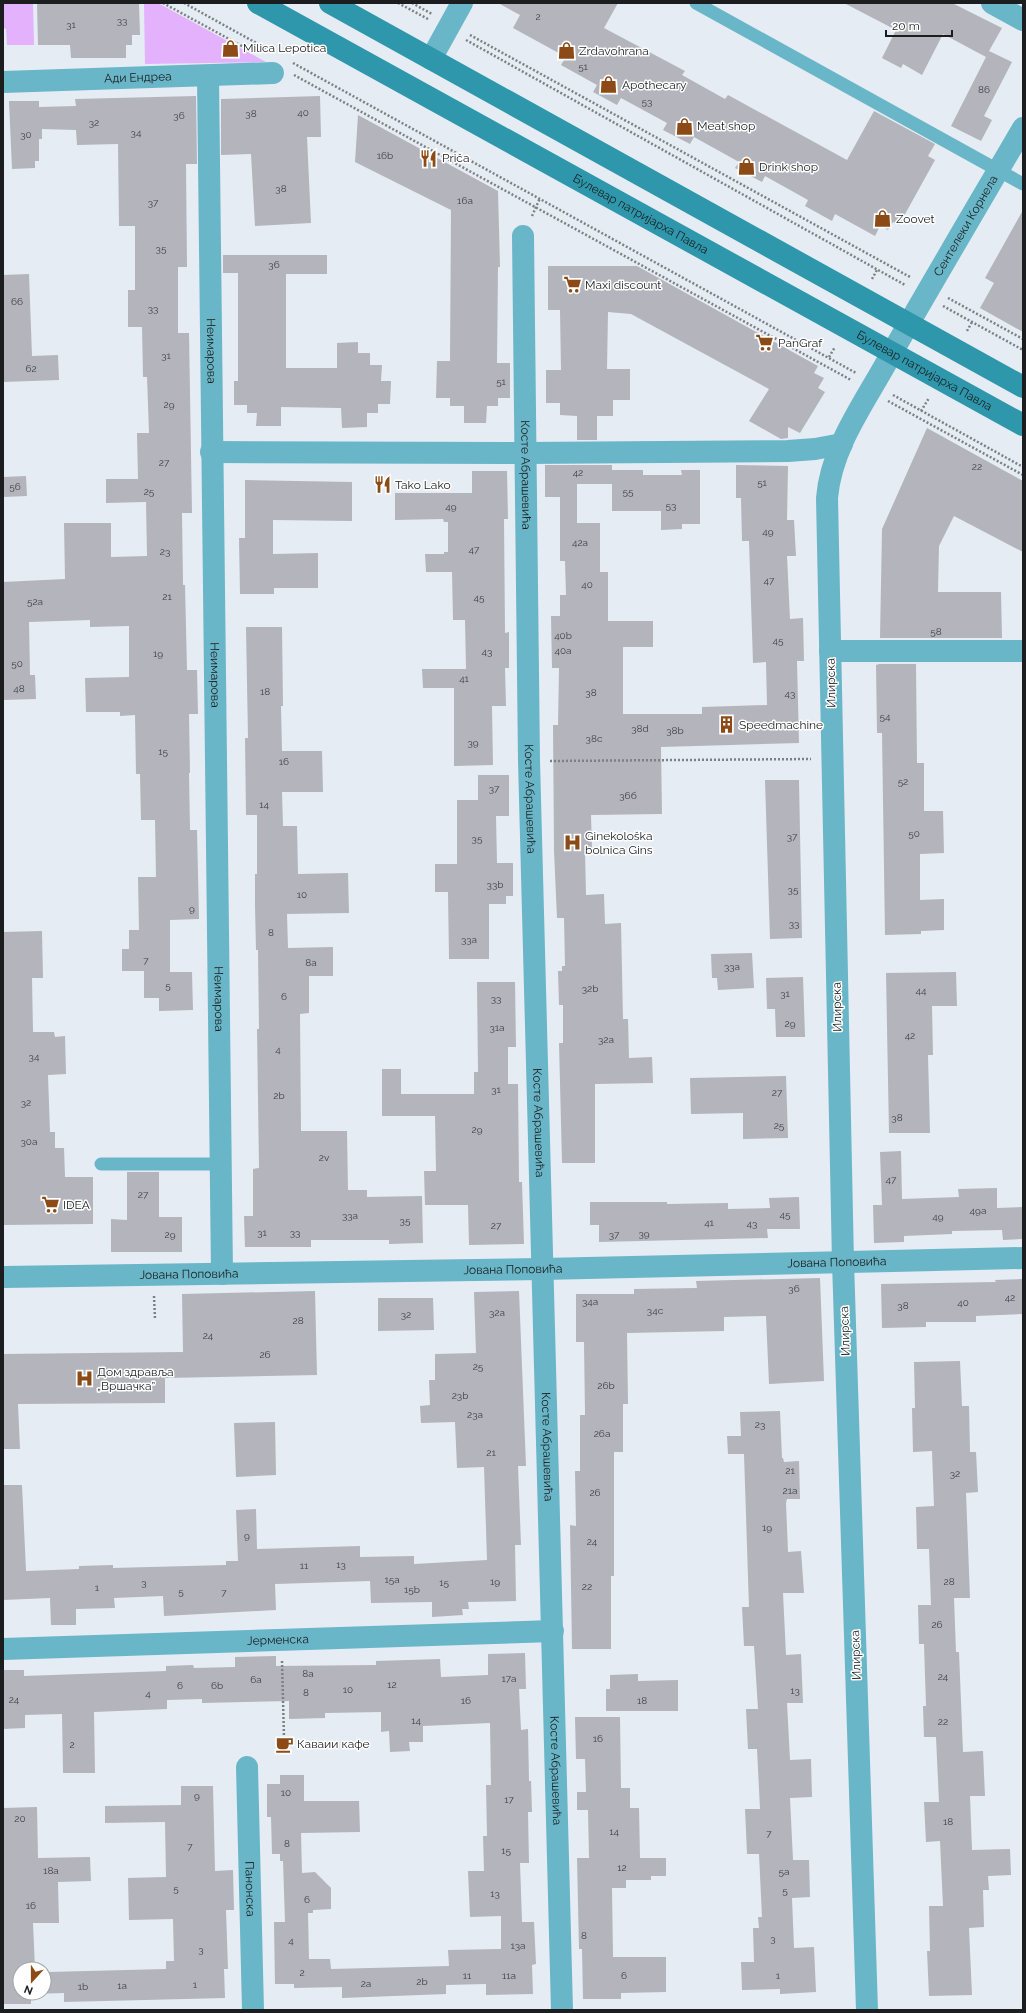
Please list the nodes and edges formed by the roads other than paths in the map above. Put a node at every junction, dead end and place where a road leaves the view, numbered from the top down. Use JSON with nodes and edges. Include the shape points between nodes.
{"nodes":[{"id":1,"x":258,"y":3,"type":"edge"},
{"id":2,"x":330,"y":3,"type":"edge"},
{"id":3,"x":462,"y":3,"type":"edge"},
{"id":4,"x":696,"y":3,"type":"edge"},
{"id":5,"x":992,"y":3,"type":"edge"},
{"id":6,"x":1023,"y":20,"type":"edge"},
{"id":7,"x":431,"y":59,"type":"junction"},
{"id":8,"x":282,"y":65,"type":"road end"},
{"id":9,"x":208,"y":76,"type":"junction"},
{"id":10,"x":3,"y":82,"type":"edge"},
{"id":11,"x":1023,"y":128,"type":"edge"},
{"id":12,"x":999,"y":169,"type":"junction"},
{"id":13,"x":1023,"y":184,"type":"edge"},
{"id":14,"x":523,"y":236,"type":"dead end"},
{"id":15,"x":909,"y":324,"type":"junction"},
{"id":16,"x":893,"y":352,"type":"junction"},
{"id":17,"x":1023,"y":387,"type":"edge"},
{"id":18,"x":1023,"y":425,"type":"edge"},
{"id":19,"x":842,"y":444,"type":"junction"},
{"id":20,"x":211,"y":452,"type":"junction"},
{"id":21,"x":525,"y":453,"type":"junction"},
{"id":22,"x":1023,"y":651,"type":"edge"},
{"id":23,"x":830,"y":652,"type":"junction"},
{"id":24,"x":101,"y":1164,"type":"dead end"},
{"id":25,"x":222,"y":1164,"type":"junction"},
{"id":26,"x":1023,"y":1258,"type":"edge"},
{"id":27,"x":843,"y":1262,"type":"junction"},
{"id":28,"x":543,"y":1269,"type":"junction"},
{"id":29,"x":222,"y":1274,"type":"junction"},
{"id":30,"x":3,"y":1277,"type":"edge"},
{"id":31,"x":553,"y":1631,"type":"junction"},
{"id":32,"x":3,"y":1649,"type":"edge"},
{"id":33,"x":247,"y":1767,"type":"dead end"},
{"id":34,"x":253,"y":2010,"type":"edge"},
{"id":35,"x":562,"y":2010,"type":"edge"},
{"id":36,"x":867,"y":2010,"type":"edge"}],
"edges":[{"from":1,"to":16,"type":"main road","name":"Булевар патријарха Павла"},
{"from":2,"to":7,"type":"main road"},
{"from":3,"to":7,"type":"street"},
{"from":4,"to":12,"type":"lane"},
{"from":5,"to":6,"type":"street"},
{"from":7,"to":15,"type":"main road"},
{"from":8,"to":9,"type":"street","name":"Ади Ендреа"},
{"from":9,"to":10,"type":"street","name":"Ади Ендреа"},
{"from":9,"to":20,"type":"street","name":"Неимарова"},
{"from":11,"to":12,"type":"street","name":"Сентелеки Корнела"},
{"from":12,"to":13,"type":"lane"},
{"from":12,"to":15,"type":"street","name":"Сентелеки Корнела"},
{"from":14,"to":21,"type":"street","name":"Косте Абрашевића"},
{"from":15,"to":16,"type":"street","name":"Илирска"},
{"from":15,"to":17,"type":"main road"},
{"from":16,"to":18,"type":"main road","name":"Булевар патријарха Павла"},
{"from":16,"to":19,"type":"street","name":"Илирска"},
{"from":19,"to":21,"type":"street","via":[[788,451]]},
{"from":19,"to":23,"type":"street","name":"Илирска","via":[[832,469],[827,498]]},
{"from":20,"to":21,"type":"street"},
{"from":20,"to":25,"type":"street","name":"Неимарова"},
{"from":21,"to":28,"type":"street","name":"Косте Абрашевића","via":[[529,761]]},
{"from":22,"to":23,"type":"street","name":"Илирска"},
{"from":23,"to":27,"type":"street","name":"Илирска"},
{"from":24,"to":25,"type":"lane"},
{"from":25,"to":29,"type":"street","name":"Неимарова"},
{"from":26,"to":27,"type":"street","name":"Јована Поповића"},
{"from":27,"to":28,"type":"street","name":"Јована Поповића"},
{"from":27,"to":36,"type":"street","name":"Илирска"},
{"from":28,"to":29,"type":"street","name":"Јована Поповића"},
{"from":28,"to":31,"type":"street","name":"Косте Абрашевића"},
{"from":29,"to":30,"type":"street","name":"Јована Поповића"},
{"from":31,"to":32,"type":"street","name":"Јерменска"},
{"from":31,"to":35,"type":"street","name":"Косте Абрашевића"},
{"from":33,"to":34,"type":"street","name":"Панонска"}]}
